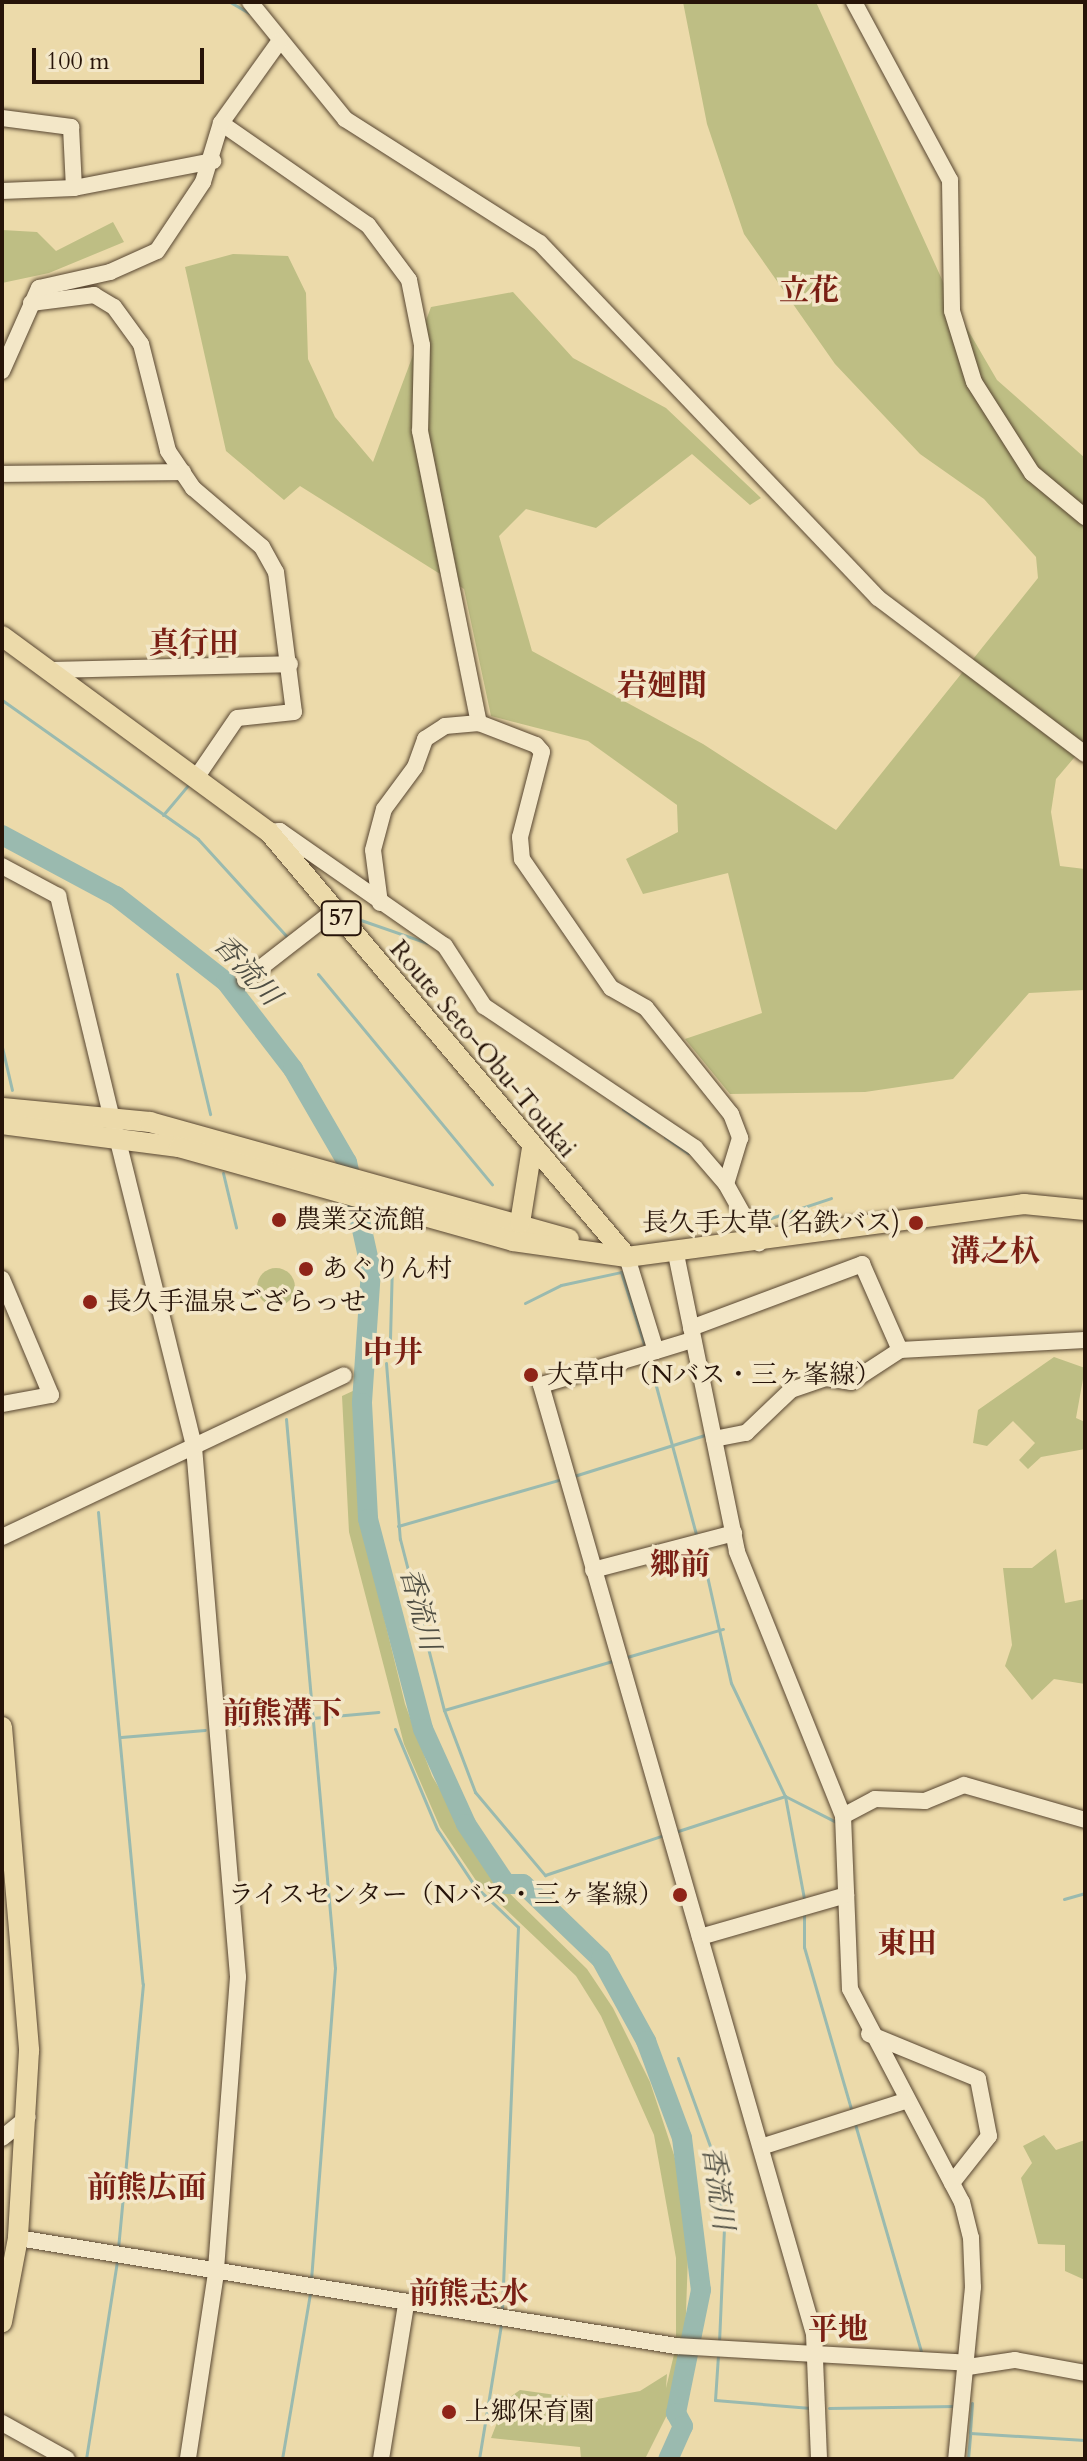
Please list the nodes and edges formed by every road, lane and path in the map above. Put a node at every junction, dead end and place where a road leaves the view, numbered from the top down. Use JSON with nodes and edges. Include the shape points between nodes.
{"nodes":[{"id":1,"x":250,"y":2,"type":"edge"},
{"id":2,"x":854,"y":2,"type":"edge"},
{"id":3,"x":279,"y":42,"type":"junction"},
{"id":4,"x":2,"y":118,"type":"edge"},
{"id":5,"x":221,"y":123,"type":"junction"},
{"id":6,"x":213,"y":161,"type":"junction"},
{"id":7,"x":74,"y":188,"type":"junction"},
{"id":8,"x":2,"y":191,"type":"edge"},
{"id":9,"x":31,"y":303,"type":"junction"},
{"id":10,"x":2,"y":371,"type":"edge"},
{"id":11,"x":183,"y":472,"type":"junction"},
{"id":12,"x":2,"y":474,"type":"edge"},
{"id":13,"x":1085,"y":517,"type":"edge"},
{"id":14,"x":2,"y":636,"type":"edge"},
{"id":15,"x":290,"y":664,"type":"junction"},
{"id":16,"x":49,"y":670,"type":"junction"},
{"id":17,"x":479,"y":723,"type":"junction"},
{"id":18,"x":1085,"y":754,"type":"edge"},
{"id":19,"x":198,"y":775,"type":"junction"},
{"id":20,"x":269,"y":832,"type":"junction"},
{"id":21,"x":2,"y":866,"type":"edge"},
{"id":22,"x":380,"y":903,"type":"junction"},
{"id":23,"x":335,"y":910,"type":"junction"},
{"id":24,"x":245,"y":980,"type":"dead end"},
{"id":25,"x":2,"y":1108,"type":"edge"},
{"id":26,"x":2,"y":1124,"type":"edge"},
{"id":27,"x":114,"y":1124,"type":"junction"},
{"id":28,"x":532,"y":1148,"type":"junction"},
{"id":29,"x":726,"y":1184,"type":"junction"},
{"id":30,"x":376,"y":1195,"type":"junction"},
{"id":31,"x":1085,"y":1210,"type":"edge"},
{"id":32,"x":520,"y":1223,"type":"junction"},
{"id":33,"x":759,"y":1243,"type":"junction"},
{"id":34,"x":676,"y":1254,"type":"junction"},
{"id":35,"x":627,"y":1257,"type":"junction"},
{"id":36,"x":2,"y":1279,"type":"edge"},
{"id":37,"x":692,"y":1334,"type":"junction"},
{"id":38,"x":1085,"y":1340,"type":"edge"},
{"id":39,"x":900,"y":1350,"type":"junction"},
{"id":40,"x":656,"y":1351,"type":"junction"},
{"id":41,"x":344,"y":1375,"type":"dead end"},
{"id":42,"x":2,"y":1404,"type":"edge"},
{"id":43,"x":714,"y":1439,"type":"junction"},
{"id":44,"x":194,"y":1447,"type":"junction"},
{"id":45,"x":734,"y":1533,"type":"junction"},
{"id":46,"x":2,"y":1537,"type":"edge"},
{"id":47,"x":593,"y":1570,"type":"junction"},
{"id":48,"x":2,"y":1727,"type":"edge"},
{"id":49,"x":843,"y":1816,"type":"junction"},
{"id":50,"x":6,"y":1817,"type":"edge"},
{"id":51,"x":1085,"y":1820,"type":"edge"},
{"id":52,"x":846,"y":1895,"type":"junction"},
{"id":53,"x":700,"y":1937,"type":"junction"},
{"id":54,"x":869,"y":2034,"type":"junction"},
{"id":55,"x":905,"y":2101,"type":"junction"},
{"id":56,"x":28,"y":2117,"type":"junction"},
{"id":57,"x":2,"y":2138,"type":"edge"},
{"id":58,"x":761,"y":2147,"type":"junction"},
{"id":59,"x":952,"y":2183,"type":"junction"},
{"id":60,"x":18,"y":2238,"type":"junction"},
{"id":61,"x":216,"y":2273,"type":"junction"},
{"id":62,"x":406,"y":2304,"type":"junction"},
{"id":63,"x":2,"y":2322,"type":"edge"},
{"id":64,"x":820,"y":2356,"type":"junction"},
{"id":65,"x":968,"y":2365,"type":"junction"},
{"id":66,"x":1085,"y":2373,"type":"edge"},
{"id":67,"x":2,"y":2423,"type":"edge"},
{"id":68,"x":957,"y":2458,"type":"edge"},
{"id":69,"x":66,"y":2459,"type":"edge"},
{"id":70,"x":188,"y":2459,"type":"edge"},
{"id":71,"x":381,"y":2459,"type":"edge"},
{"id":72,"x":819,"y":2459,"type":"edge"}],
"edges":[{"from":1,"to":3,"type":"street"},
{"from":2,"to":13,"type":"street","via":[[950,180],[952,311],[974,382],[1032,473]]},
{"from":3,"to":5,"type":"street"},
{"from":3,"to":18,"type":"street","via":[[345,119],[540,243],[878,598]]},
{"from":4,"to":7,"type":"street","via":[[71,127]]},
{"from":5,"to":6,"type":"street"},
{"from":5,"to":17,"type":"street","via":[[368,225],[413,290],[422,345],[420,431]]},
{"from":6,"to":7,"type":"street"},
{"from":6,"to":9,"type":"street","via":[[157,251],[110,272],[39,288]]},
{"from":7,"to":8,"type":"street"},
{"from":9,"to":10,"type":"street"},
{"from":9,"to":11,"type":"street","via":[[94,295],[114,307],[141,344],[160,432]]},
{"from":11,"to":12,"type":"street"},
{"from":11,"to":15,"type":"street","via":[[225,522],[262,547],[276,572]]},
{"from":14,"to":16,"type":"main road","name":"Route Seto-Obu-Toukai","number":"57"},
{"from":15,"to":16,"type":"street"},
{"from":15,"to":19,"type":"street","via":[[294,712],[237,718]]},
{"from":16,"to":19,"type":"main road","name":"Route Seto-Obu-Toukai","number":"57"},
{"from":17,"to":22,"type":"street","via":[[445,726],[425,739],[415,767],[384,809],[373,850]]},
{"from":17,"to":29,"type":"street","via":[[542,752],[522,826],[522,859],[611,988],[646,1008],[731,1114],[740,1138]]},
{"from":19,"to":20,"type":"main road","name":"Route Seto-Obu-Toukai","number":"57"},
{"from":20,"to":22,"type":"street","via":[[280,831]]},
{"from":20,"to":23,"type":"main road","name":"Route Seto-Obu-Toukai","number":"57"},
{"from":21,"to":27,"type":"street","via":[[58,896]]},
{"from":22,"to":29,"type":"street","via":[[453,954],[484,1006],[695,1148]]},
{"from":23,"to":24,"type":"street"},
{"from":23,"to":28,"type":"main road","name":"Route Seto-Obu-Toukai","number":"57"},
{"from":25,"to":27,"type":"main road"},
{"from":26,"to":27,"type":"main road"},
{"from":27,"to":30,"type":"main road","via":[[335,1175]]},
{"from":27,"to":30,"type":"main road","via":[[344,1197]]},
{"from":27,"to":44,"type":"street"},
{"from":28,"to":32,"type":"main road"},
{"from":28,"to":35,"type":"main road","name":"Route Seto-Obu-Toukai","number":"57"},
{"from":29,"to":33,"type":"street"},
{"from":30,"to":32,"type":"main road"},
{"from":30,"to":35,"type":"main road","via":[[513,1241]]},
{"from":31,"to":33,"type":"main road","via":[[1024,1204]]},
{"from":32,"to":35,"type":"main road"},
{"from":33,"to":34,"type":"main road"},
{"from":34,"to":35,"type":"main road"},
{"from":34,"to":37,"type":"street"},
{"from":35,"to":40,"type":"street"},
{"from":36,"to":42,"type":"street","via":[[51,1395]]},
{"from":37,"to":39,"type":"street","via":[[862,1264]]},
{"from":37,"to":40,"type":"street"},
{"from":37,"to":43,"type":"street"},
{"from":38,"to":39,"type":"street"},
{"from":39,"to":43,"type":"street","via":[[851,1382],[826,1378],[791,1390],[746,1433]]},
{"from":40,"to":47,"type":"street","via":[[541,1385]]},
{"from":41,"to":44,"type":"street"},
{"from":43,"to":45,"type":"street"},
{"from":44,"to":46,"type":"street"},
{"from":44,"to":61,"type":"street","via":[[238,1977]]},
{"from":45,"to":47,"type":"street"},
{"from":45,"to":49,"type":"street","via":[[755,1609]]},
{"from":47,"to":53,"type":"street"},
{"from":48,"to":50,"type":"main road"},
{"from":49,"to":51,"type":"street","via":[[875,1799],[925,1801],[964,1785]]},
{"from":49,"to":52,"type":"street"},
{"from":50,"to":56,"type":"main road"},
{"from":52,"to":53,"type":"street"},
{"from":52,"to":54,"type":"street","via":[[850,1989]]},
{"from":53,"to":58,"type":"street"},
{"from":54,"to":55,"type":"street"},
{"from":54,"to":59,"type":"street","via":[[978,2079],[989,2136]]},
{"from":55,"to":58,"type":"street"},
{"from":55,"to":59,"type":"street"},
{"from":56,"to":57,"type":"street"},
{"from":56,"to":60,"type":"main road"},
{"from":58,"to":64,"type":"street"},
{"from":59,"to":65,"type":"street","via":[[971,2238]]},
{"from":60,"to":61,"type":"street"},
{"from":60,"to":63,"type":"main road"},
{"from":61,"to":62,"type":"street"},
{"from":61,"to":70,"type":"street"},
{"from":62,"to":64,"type":"street","via":[[676,2346]]},
{"from":62,"to":71,"type":"street"},
{"from":64,"to":65,"type":"street"},
{"from":64,"to":72,"type":"street"},
{"from":65,"to":66,"type":"street","via":[[1015,2360]]},
{"from":65,"to":68,"type":"street"},
{"from":67,"to":69,"type":"street"}]}
